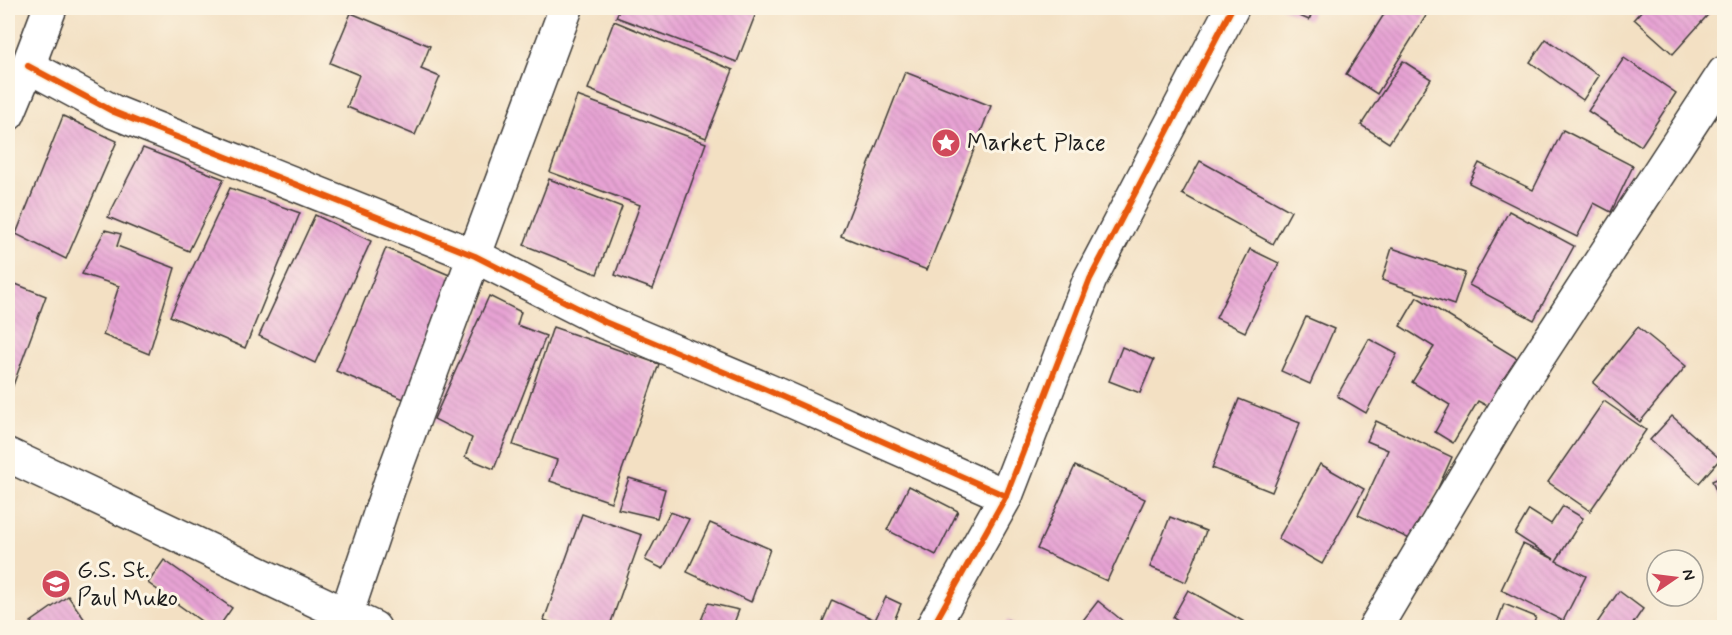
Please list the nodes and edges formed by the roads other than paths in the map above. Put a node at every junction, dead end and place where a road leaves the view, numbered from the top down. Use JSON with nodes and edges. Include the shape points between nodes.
{"nodes":[{"id":1,"x":51,"y":8,"type":"edge"},
{"id":2,"x":566,"y":8,"type":"edge"},
{"id":3,"x":1232,"y":8,"type":"edge"},
{"id":4,"x":28,"y":66,"type":"junction"},
{"id":5,"x":1725,"y":74,"type":"edge"},
{"id":6,"x":8,"y":114,"type":"edge"},
{"id":7,"x":475,"y":256,"type":"junction"},
{"id":8,"x":8,"y":455,"type":"edge"},
{"id":9,"x":1005,"y":496,"type":"junction"},
{"id":10,"x":360,"y":621,"type":"edge"},
{"id":11,"x":932,"y":627,"type":"edge"},
{"id":12,"x":1375,"y":627,"type":"edge"}],
"edges":[{"from":1,"to":4,"type":"street"},
{"from":2,"to":7,"type":"street"},
{"from":3,"to":9,"type":"street","via":[[1090,279]]},
{"from":4,"to":6,"type":"street"},
{"from":4,"to":7,"type":"street","via":[[114,112]]},
{"from":5,"to":12,"type":"street","via":[[1518,388]]},
{"from":7,"to":9,"type":"street","via":[[605,322]]},
{"from":7,"to":10,"type":"street","via":[[391,480]]},
{"from":8,"to":10,"type":"street"},
{"from":9,"to":11,"type":"street"}]}
